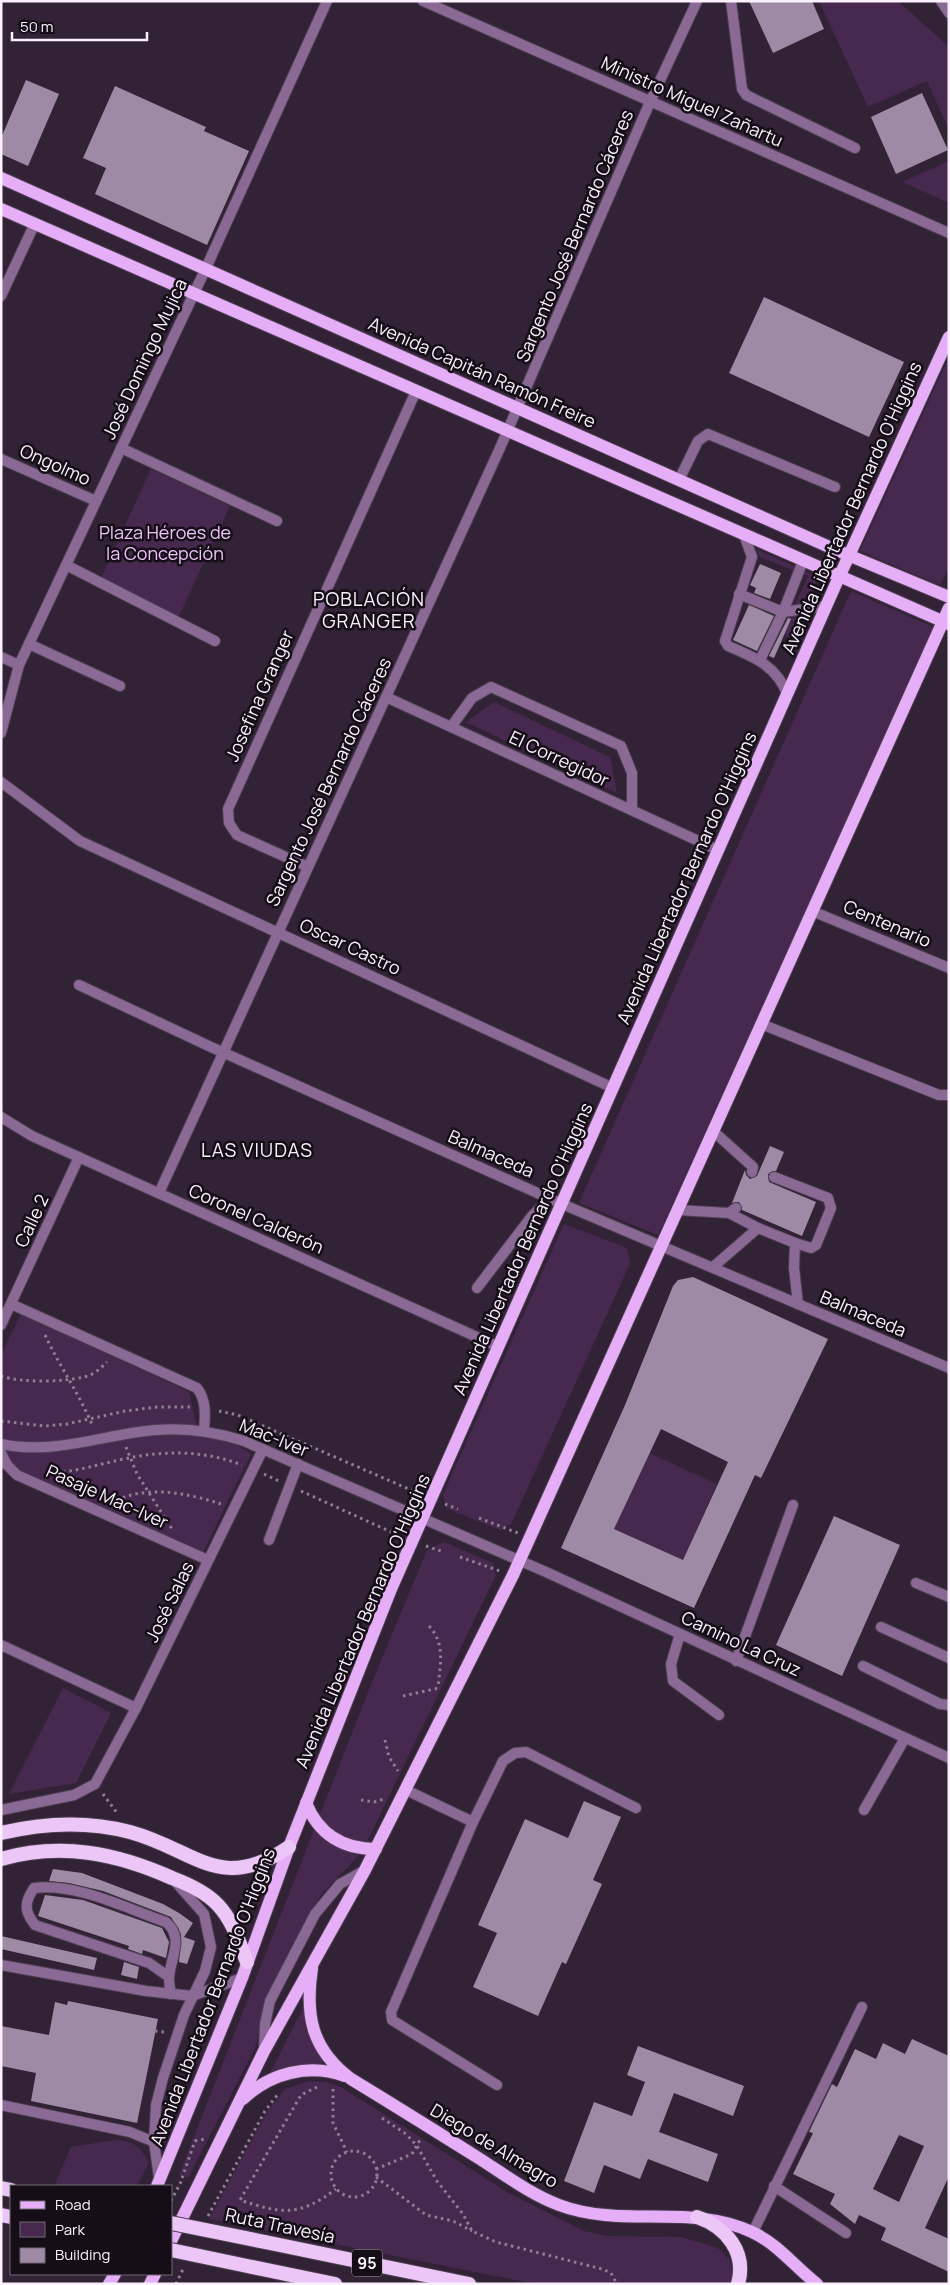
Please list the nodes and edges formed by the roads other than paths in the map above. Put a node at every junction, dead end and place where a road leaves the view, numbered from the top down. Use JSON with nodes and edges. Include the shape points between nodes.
{"nodes":[{"id":1,"x":327,"y":1,"type":"edge"},
{"id":2,"x":423,"y":1,"type":"edge"},
{"id":3,"x":697,"y":1,"type":"edge"},
{"id":4,"x":730,"y":1,"type":"edge"},
{"id":5,"x":941,"y":1,"type":"edge"},
{"id":6,"x":949,"y":13,"type":"edge"},
{"id":7,"x":650,"y":102,"type":"junction"},
{"id":8,"x":854,"y":148,"type":"dead end"},
{"id":9,"x":1,"y":178,"type":"edge"},
{"id":10,"x":1,"y":209,"type":"edge"},
{"id":11,"x":35,"y":223,"type":"junction"},
{"id":12,"x":949,"y":233,"type":"edge"},
{"id":13,"x":206,"y":268,"type":"junction"},
{"id":14,"x":194,"y":292,"type":"junction"},
{"id":15,"x":1,"y":296,"type":"edge"},
{"id":16,"x":949,"y":337,"type":"edge"},
{"id":17,"x":416,"y":390,"type":"junction"},
{"id":18,"x":518,"y":409,"type":"junction"},
{"id":19,"x":507,"y":431,"type":"junction"},
{"id":20,"x":121,"y":448,"type":"junction"},
{"id":21,"x":1,"y":459,"type":"edge"},
{"id":22,"x":679,"y":480,"type":"junction"},
{"id":23,"x":835,"y":487,"type":"dead end"},
{"id":24,"x":96,"y":501,"type":"junction"},
{"id":25,"x":278,"y":521,"type":"dead end"},
{"id":26,"x":744,"y":535,"type":"junction"},
{"id":27,"x":848,"y":555,"type":"junction"},
{"id":28,"x":803,"y":560,"type":"junction"},
{"id":29,"x":66,"y":566,"type":"junction"},
{"id":30,"x":839,"y":576,"type":"junction"},
{"id":31,"x":739,"y":594,"type":"junction"},
{"id":32,"x":949,"y":597,"type":"edge"},
{"id":33,"x":826,"y":606,"type":"junction"},
{"id":34,"x":949,"y":608,"type":"edge"},
{"id":35,"x":783,"y":612,"type":"junction"},
{"id":36,"x":946,"y":622,"type":"edge"},
{"id":37,"x":216,"y":641,"type":"dead end"},
{"id":38,"x":29,"y":644,"type":"junction"},
{"id":39,"x":1,"y":657,"type":"edge"},
{"id":40,"x":760,"y":660,"type":"junction"},
{"id":41,"x":19,"y":665,"type":"junction"},
{"id":42,"x":120,"y":686,"type":"dead end"},
{"id":43,"x":787,"y":694,"type":"junction"},
{"id":44,"x":386,"y":697,"type":"junction"},
{"id":45,"x":451,"y":727,"type":"junction"},
{"id":46,"x":1,"y":733,"type":"edge"},
{"id":47,"x":1,"y":782,"type":"edge"},
{"id":48,"x":632,"y":810,"type":"junction"},
{"id":49,"x":718,"y":850,"type":"junction"},
{"id":50,"x":308,"y":868,"type":"junction"},
{"id":51,"x":812,"y":911,"type":"junction"},
{"id":52,"x":278,"y":932,"type":"junction"},
{"id":53,"x":949,"y":968,"type":"edge"},
{"id":54,"x":79,"y":984,"type":"dead end"},
{"id":55,"x":761,"y":1024,"type":"junction"},
{"id":56,"x":224,"y":1052,"type":"junction"},
{"id":57,"x":613,"y":1088,"type":"junction"},
{"id":58,"x":949,"y":1095,"type":"edge"},
{"id":59,"x":1,"y":1117,"type":"edge"},
{"id":60,"x":713,"y":1131,"type":"junction"},
{"id":61,"x":79,"y":1157,"type":"junction"},
{"id":62,"x":755,"y":1170,"type":"dead end"},
{"id":63,"x":774,"y":1177,"type":"dead end"},
{"id":64,"x":159,"y":1193,"type":"junction"},
{"id":65,"x":550,"y":1198,"type":"junction"},
{"id":66,"x":562,"y":1204,"type":"junction"},
{"id":67,"x":677,"y":1210,"type":"junction"},
{"id":68,"x":758,"y":1228,"type":"junction"},
{"id":69,"x":795,"y":1243,"type":"junction"},
{"id":70,"x":661,"y":1246,"type":"junction"},
{"id":71,"x":713,"y":1267,"type":"junction"},
{"id":72,"x":477,"y":1288,"type":"dead end"},
{"id":73,"x":11,"y":1304,"type":"junction"},
{"id":74,"x":798,"y":1304,"type":"junction"},
{"id":75,"x":1,"y":1325,"type":"edge"},
{"id":76,"x":499,"y":1347,"type":"junction"},
{"id":77,"x":949,"y":1368,"type":"edge"},
{"id":78,"x":204,"y":1432,"type":"junction"},
{"id":79,"x":1,"y":1444,"type":"edge"},
{"id":80,"x":263,"y":1449,"type":"junction"},
{"id":81,"x":1,"y":1453,"type":"edge"},
{"id":82,"x":298,"y":1464,"type":"junction"},
{"id":83,"x":793,"y":1505,"type":"dead end"},
{"id":84,"x":424,"y":1518,"type":"junction"},
{"id":85,"x":269,"y":1540,"type":"dead end"},
{"id":86,"x":208,"y":1560,"type":"junction"},
{"id":87,"x":520,"y":1560,"type":"junction"},
{"id":88,"x":916,"y":1582,"type":"dead end"},
{"id":89,"x":949,"y":1597,"type":"edge"},
{"id":90,"x":881,"y":1627,"type":"dead end"},
{"id":91,"x":680,"y":1634,"type":"junction"},
{"id":92,"x":1,"y":1645,"type":"edge"},
{"id":93,"x":949,"y":1658,"type":"edge"},
{"id":94,"x":736,"y":1661,"type":"junction"},
{"id":95,"x":863,"y":1666,"type":"dead end"},
{"id":96,"x":949,"y":1705,"type":"edge"},
{"id":97,"x":136,"y":1708,"type":"junction"},
{"id":98,"x":719,"y":1715,"type":"dead end"},
{"id":99,"x":905,"y":1738,"type":"junction"},
{"id":100,"x":949,"y":1758,"type":"edge"},
{"id":101,"x":406,"y":1790,"type":"junction"},
{"id":102,"x":306,"y":1803,"type":"junction"},
{"id":103,"x":636,"y":1808,"type":"dead end"},
{"id":104,"x":1,"y":1810,"type":"edge"},
{"id":105,"x":864,"y":1810,"type":"dead end"},
{"id":106,"x":473,"y":1822,"type":"junction"},
{"id":107,"x":1,"y":1833,"type":"edge"},
{"id":108,"x":289,"y":1847,"type":"junction"},
{"id":109,"x":376,"y":1849,"type":"junction"},
{"id":110,"x":1,"y":1859,"type":"edge"},
{"id":111,"x":365,"y":1870,"type":"junction"},
{"id":112,"x":171,"y":1877,"type":"junction"},
{"id":113,"x":313,"y":1961,"type":"junction"},
{"id":114,"x":247,"y":1962,"type":"junction"},
{"id":115,"x":2,"y":1965,"type":"edge"},
{"id":116,"x":169,"y":1977,"type":"junction"},
{"id":117,"x":242,"y":1978,"type":"junction"},
{"id":118,"x":171,"y":1994,"type":"junction"},
{"id":119,"x":192,"y":1996,"type":"junction"},
{"id":120,"x":862,"y":2007,"type":"dead end"},
{"id":121,"x":264,"y":2051,"type":"junction"},
{"id":122,"x":351,"y":2079,"type":"junction"},
{"id":123,"x":497,"y":2086,"type":"dead end"},
{"id":124,"x":238,"y":2104,"type":"junction"},
{"id":125,"x":1,"y":2105,"type":"edge"},
{"id":126,"x":154,"y":2142,"type":"junction"},
{"id":127,"x":158,"y":2184,"type":"edge"},
{"id":128,"x":774,"y":2186,"type":"junction"},
{"id":129,"x":697,"y":2217,"type":"junction"},
{"id":130,"x":172,"y":2223,"type":"edge"},
{"id":131,"x":753,"y":2232,"type":"junction"},
{"id":132,"x":846,"y":2233,"type":"dead end"},
{"id":133,"x":172,"y":2239,"type":"edge"},
{"id":134,"x":172,"y":2250,"type":"edge"},
{"id":135,"x":335,"y":2284,"type":"edge"},
{"id":136,"x":469,"y":2284,"type":"edge"},
{"id":137,"x":738,"y":2284,"type":"edge"},
{"id":138,"x":817,"y":2284,"type":"edge"}],
"edges":[{"from":1,"to":13,"type":"street","name":"José Domingo Mujica"},
{"from":2,"to":7,"type":"street","name":"Ministro Miguel Zañartu"},
{"from":3,"to":7,"type":"street","name":"Sargento José Bernardo Cáceres"},
{"from":4,"to":8,"type":"street","via":[[742,89],[746,95]]},
{"from":5,"to":6,"type":"street"},
{"from":7,"to":12,"type":"street","name":"Ministro Miguel Zañartu"},
{"from":7,"to":18,"type":"street","name":"Sargento José Bernardo Cáceres"},
{"from":9,"to":13,"type":"main road","name":"Avenida Capitán Ramón Freire"},
{"from":10,"to":11,"type":"main road"},
{"from":11,"to":14,"type":"main road"},
{"from":11,"to":15,"type":"street"},
{"from":13,"to":14,"type":"street","name":"José Domingo Mujica"},
{"from":13,"to":18,"type":"main road","name":"Avenida Capitán Ramón Freire"},
{"from":14,"to":17,"type":"main road"},
{"from":14,"to":20,"type":"street","name":"José Domingo Mujica"},
{"from":16,"to":27,"type":"main road","name":"Avenida Libertador Bernardo O'Higgins"},
{"from":17,"to":19,"type":"main road"},
{"from":17,"to":50,"type":"street","name":"Josefina Granger","via":[[228,809],[229,823],[237,835]]},
{"from":18,"to":19,"type":"street","name":"Sargento José Bernardo Cáceres"},
{"from":18,"to":22,"type":"main road","name":"Avenida Capitán Ramón Freire"},
{"from":19,"to":26,"type":"main road"},
{"from":19,"to":44,"type":"street","name":"Sargento José Bernardo Cáceres"},
{"from":20,"to":24,"type":"street","name":"José Domingo Mujica"},
{"from":20,"to":25,"type":"street"},
{"from":21,"to":24,"type":"street","name":"Ongolmo"},
{"from":22,"to":23,"type":"street","via":[[698,441],[708,434]]},
{"from":22,"to":27,"type":"main road","name":"Avenida Capitán Ramón Freire"},
{"from":24,"to":29,"type":"street","name":"José Domingo Mujica"},
{"from":26,"to":28,"type":"main road"},
{"from":26,"to":31,"type":"street","via":[[752,557]]},
{"from":27,"to":30,"type":"main road","name":"Avenida Libertador Bernardo O'Higgins"},
{"from":27,"to":32,"type":"main road","name":"Avenida Capitán Ramón Freire"},
{"from":28,"to":30,"type":"main road"},
{"from":28,"to":35,"type":"street"},
{"from":29,"to":37,"type":"street"},
{"from":29,"to":38,"type":"street","name":"José Domingo Mujica"},
{"from":30,"to":33,"type":"main road","name":"Avenida Libertador Bernardo O'Higgins"},
{"from":30,"to":36,"type":"main road"},
{"from":31,"to":35,"type":"street"},
{"from":31,"to":40,"type":"street","via":[[725,641],[728,646]]},
{"from":33,"to":35,"type":"street"},
{"from":33,"to":43,"type":"main road","name":"Avenida Libertador Bernardo O'Higgins"},
{"from":34,"to":36,"type":"main road"},
{"from":35,"to":40,"type":"street"},
{"from":36,"to":51,"type":"main road"},
{"from":38,"to":41,"type":"street","name":"José Domingo Mujica"},
{"from":38,"to":42,"type":"street"},
{"from":39,"to":41,"type":"street"},
{"from":40,"to":43,"type":"street","via":[[776,672]]},
{"from":41,"to":46,"type":"street","name":"José Domingo Mujica"},
{"from":43,"to":49,"type":"main road","name":"Avenida Libertador Bernardo O'Higgins"},
{"from":44,"to":45,"type":"street","name":"El Corregidor"},
{"from":44,"to":50,"type":"street","name":"Sargento José Bernardo Cáceres"},
{"from":45,"to":48,"type":"street","name":"El Corregidor"},
{"from":45,"to":48,"type":"street","via":[[472,698],[491,687],[604,738],[621,746],[632,773]]},
{"from":47,"to":52,"type":"street","name":"Oscar Castro","via":[[80,841]]},
{"from":48,"to":49,"type":"street","name":"El Corregidor"},
{"from":49,"to":57,"type":"main road","name":"Avenida Libertador Bernardo O'Higgins"},
{"from":50,"to":52,"type":"street","name":"Sargento José Bernardo Cáceres"},
{"from":51,"to":53,"type":"street","name":"Centenario"},
{"from":51,"to":55,"type":"main road"},
{"from":52,"to":56,"type":"street","name":"Sargento José Bernardo Cáceres"},
{"from":52,"to":57,"type":"street","name":"Oscar Castro"},
{"from":54,"to":56,"type":"street","name":"Balmaceda"},
{"from":55,"to":58,"type":"street","via":[[939,1095]]},
{"from":55,"to":60,"type":"main road"},
{"from":56,"to":64,"type":"street","name":"Sargento José Bernardo Cáceres"},
{"from":56,"to":65,"type":"street","name":"Balmaceda"},
{"from":57,"to":66,"type":"main road","name":"Avenida Libertador Bernardo O'Higgins"},
{"from":59,"to":61,"type":"street","name":"Coronel Calderón","via":[[32,1136]]},
{"from":60,"to":62,"type":"street"},
{"from":60,"to":67,"type":"main road"},
{"from":61,"to":64,"type":"street","name":"Coronel Calderón"},
{"from":61,"to":73,"type":"street","name":"Calle 2"},
{"from":63,"to":69,"type":"street","via":[[831,1202],[816,1245],[811,1248]]},
{"from":64,"to":76,"type":"street","name":"Coronel Calderón"},
{"from":65,"to":66,"type":"street","name":"Balmaceda"},
{"from":65,"to":72,"type":"street","via":[[532,1216]]},
{"from":66,"to":70,"type":"street","name":"Balmaceda"},
{"from":66,"to":76,"type":"main road","name":"Avenida Libertador Bernardo O'Higgins"},
{"from":67,"to":68,"type":"street","via":[[732,1210]]},
{"from":67,"to":70,"type":"main road"},
{"from":68,"to":69,"type":"street"},
{"from":68,"to":71,"type":"street"},
{"from":69,"to":74,"type":"street"},
{"from":70,"to":71,"type":"street","name":"Balmaceda"},
{"from":70,"to":87,"type":"main road"},
{"from":71,"to":74,"type":"street","name":"Balmaceda"},
{"from":73,"to":75,"type":"street","name":"Calle 2"},
{"from":73,"to":78,"type":"street","via":[[198,1388],[205,1408]]},
{"from":74,"to":77,"type":"street","name":"Balmaceda"},
{"from":76,"to":84,"type":"main road","name":"Avenida Libertador Bernardo O'Higgins"},
{"from":78,"to":79,"type":"street","name":"Mac-Iver","via":[[163,1430],[46,1448],[28,1449]]},
{"from":78,"to":80,"type":"street","name":"Mac-Iver","via":[[234,1438]]},
{"from":80,"to":82,"type":"street","name":"Mac-Iver"},
{"from":80,"to":86,"type":"street","name":"José Salas"},
{"from":81,"to":86,"type":"street","name":"Pasaje Mac-Iver","via":[[17,1475]]},
{"from":82,"to":84,"type":"street","name":"Mac-Iver"},
{"from":82,"to":85,"type":"street"},
{"from":83,"to":94,"type":"street"},
{"from":84,"to":87,"type":"street","name":"Mac-Iver"},
{"from":84,"to":102,"type":"main road","name":"Avenida Libertador Bernardo O'Higgins","via":[[391,1589]]},
{"from":86,"to":97,"type":"street","name":"José Salas"},
{"from":87,"to":91,"type":"street","name":"Camino La Cruz"},
{"from":87,"to":101,"type":"main road"},
{"from":88,"to":89,"type":"street"},
{"from":90,"to":93,"type":"street"},
{"from":91,"to":94,"type":"street","name":"Camino La Cruz"},
{"from":91,"to":98,"type":"street","via":[[671,1664],[673,1681]]},
{"from":92,"to":97,"type":"street"},
{"from":94,"to":99,"type":"street","name":"Camino La Cruz"},
{"from":95,"to":96,"type":"street","via":[[940,1704]]},
{"from":97,"to":104,"type":"street","name":"José Salas","via":[[95,1784],[74,1796]]},
{"from":99,"to":100,"type":"street","name":"Camino La Cruz"},
{"from":99,"to":105,"type":"street"},
{"from":101,"to":106,"type":"street"},
{"from":101,"to":109,"type":"main road"},
{"from":102,"to":108,"type":"main road","name":"Avenida Libertador Bernardo O'Higgins"},
{"from":102,"to":109,"type":"main road","via":[[317,1824],[332,1838],[352,1847]]},
{"from":103,"to":106,"type":"street","via":[[536,1756],[515,1752],[503,1761]]},
{"from":106,"to":123,"type":"street","via":[[394,2002],[392,2020]]},
{"from":107,"to":108,"type":"highway","via":[[59,1825],[104,1827],[161,1843],[202,1862],[228,1869],[258,1865]]},
{"from":108,"to":114,"type":"main road","name":"Avenida Libertador Bernardo O'Higgins"},
{"from":109,"to":111,"type":"main road"},
{"from":110,"to":112,"type":"highway","via":[[44,1850],[85,1851],[119,1858]]},
{"from":111,"to":113,"type":"main road"},
{"from":111,"to":121,"type":"street","via":[[340,1884],[314,1914],[270,2001]]},
{"from":112,"to":114,"type":"highway","via":[[193,1886],[217,1904],[234,1929]]},
{"from":112,"to":119,"type":"street","via":[[204,1914],[208,1929],[211,1947],[205,1971]]},
{"from":113,"to":121,"type":"main road"},
{"from":113,"to":122,"type":"main road","name":"Diego de Almagro","via":[[309,1998],[313,2031],[318,2044],[332,2062]]},
{"from":114,"to":117,"type":"main road","name":"Avenida Libertador Bernardo O'Higgins"},
{"from":115,"to":118,"type":"street"},
{"from":116,"to":116,"type":"street","via":[[176,1946],[172,1927],[166,1922],[50,1886],[34,1888],[26,1900],[26,1914],[35,1926],[149,1963]]},
{"from":116,"to":118,"type":"street"},
{"from":117,"to":119,"type":"street"},
{"from":117,"to":127,"type":"main road","name":"Avenida Libertador Bernardo O'Higgins"},
{"from":118,"to":119,"type":"street"},
{"from":119,"to":126,"type":"street","via":[[163,2078],[156,2105]]},
{"from":120,"to":128,"type":"street"},
{"from":121,"to":124,"type":"main road"},
{"from":122,"to":124,"type":"main road","name":"Diego de Almagro","via":[[316,2070],[290,2072],[262,2084]]},
{"from":122,"to":129,"type":"main road","name":"Diego de Almagro","via":[[534,2193],[578,2211],[620,2218]]},
{"from":124,"to":133,"type":"main road"},
{"from":125,"to":126,"type":"street","via":[[130,2132]]},
{"from":126,"to":127,"type":"street"},
{"from":128,"to":131,"type":"street"},
{"from":128,"to":132,"type":"street"},
{"from":129,"to":131,"type":"main road","name":"Diego de Almagro","via":[[733,2224]]},
{"from":129,"to":137,"type":"highway","via":[[718,2227],[733,2242],[740,2260]]},
{"from":130,"to":136,"type":"highway","name":"Ruta Travesía","number":"95","bridge":true},
{"from":131,"to":138,"type":"main road","name":"Diego de Almagro","via":[[775,2246]]},
{"from":134,"to":135,"type":"highway","number":"95","bridge":true}]}
